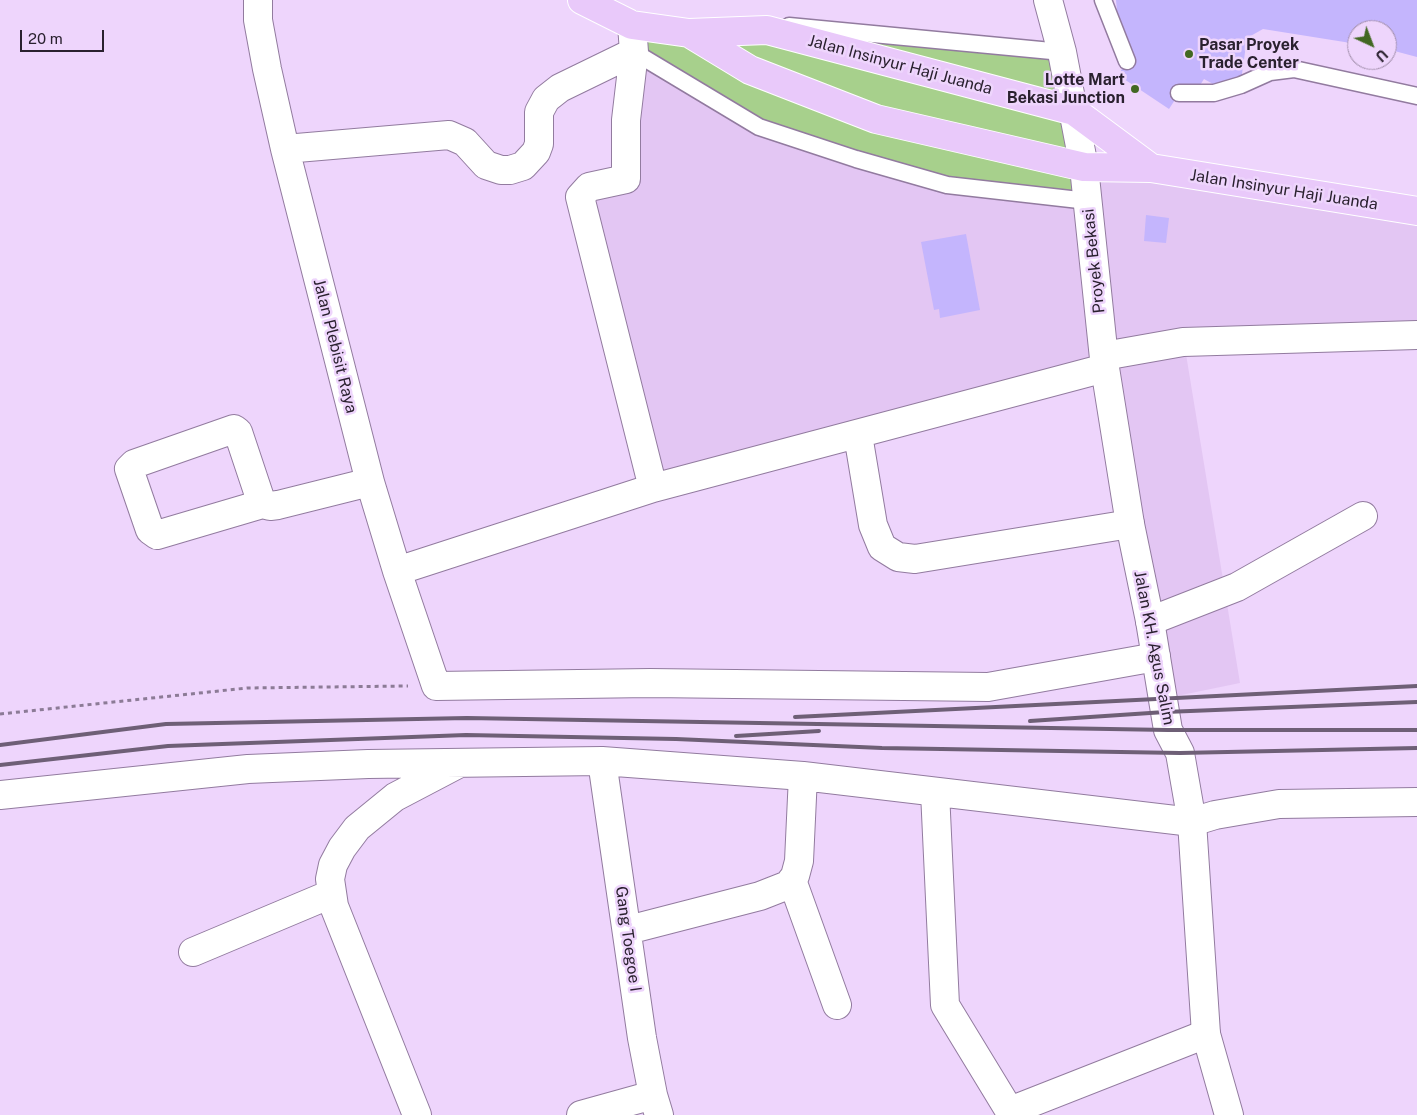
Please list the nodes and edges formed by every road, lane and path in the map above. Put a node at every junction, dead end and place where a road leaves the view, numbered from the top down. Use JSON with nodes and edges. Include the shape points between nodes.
{"nodes":[{"id":1,"x":258,"y":0,"type":"edge"},
{"id":2,"x":582,"y":0,"type":"edge"},
{"id":3,"x":1048,"y":0,"type":"edge"},
{"id":4,"x":1103,"y":0,"type":"edge"},
{"id":5,"x":632,"y":25,"type":"junction"},
{"id":6,"x":767,"y":30,"type":"junction"},
{"id":7,"x":689,"y":33,"type":"junction"},
{"id":8,"x":634,"y":52,"type":"junction"},
{"id":9,"x":1062,"y":52,"type":"junction"},
{"id":10,"x":1127,"y":61,"type":"dead end"},
{"id":11,"x":1179,"y":93,"type":"dead end"},
{"id":12,"x":1417,"y":96,"type":"edge"},
{"id":13,"x":1074,"y":110,"type":"junction"},
{"id":14,"x":285,"y":149,"type":"junction"},
{"id":15,"x":1084,"y":167,"type":"junction"},
{"id":16,"x":1151,"y":168,"type":"junction"},
{"id":17,"x":1088,"y":201,"type":"junction"},
{"id":18,"x":1417,"y":211,"type":"edge"},
{"id":19,"x":1417,"y":335,"type":"edge"},
{"id":20,"x":1105,"y":362,"type":"junction"},
{"id":21,"x":858,"y":435,"type":"junction"},
{"id":22,"x":370,"y":482,"type":"junction"},
{"id":23,"x":653,"y":488,"type":"junction"},
{"id":24,"x":262,"y":504,"type":"junction"},
{"id":25,"x":1363,"y":516,"type":"dead end"},
{"id":26,"x":1130,"y":524,"type":"junction"},
{"id":27,"x":397,"y":571,"type":"junction"},
{"id":28,"x":1150,"y":621,"type":"junction"},
{"id":29,"x":1156,"y":657,"type":"junction"},
{"id":30,"x":436,"y":686,"type":"junction"},
{"id":31,"x":0,"y":714,"type":"edge"},
{"id":32,"x":602,"y":761,"type":"junction"},
{"id":33,"x":460,"y":763,"type":"junction"},
{"id":34,"x":803,"y":776,"type":"junction"},
{"id":35,"x":935,"y":792,"type":"junction"},
{"id":36,"x":0,"y":795,"type":"edge"},
{"id":37,"x":1417,"y":802,"type":"edge"},
{"id":38,"x":1192,"y":822,"type":"junction"},
{"id":39,"x":792,"y":880,"type":"junction"},
{"id":40,"x":331,"y":894,"type":"junction"},
{"id":41,"x":628,"y":930,"type":"junction"},
{"id":42,"x":193,"y":952,"type":"dead end"},
{"id":43,"x":837,"y":1005,"type":"dead end"},
{"id":44,"x":1206,"y":1034,"type":"junction"},
{"id":45,"x":656,"y":1105,"type":"edge"},
{"id":46,"x":1011,"y":1113,"type":"edge"},
{"id":47,"x":417,"y":1115,"type":"edge"},
{"id":48,"x":580,"y":1115,"type":"edge"},
{"id":49,"x":1229,"y":1115,"type":"edge"}],
"edges":[{"from":1,"to":14,"type":"street","name":"Jalan Plebisit Raya","via":[[258,20]]},
{"from":2,"to":5,"type":"main road","name":"Jalan Insinyur Haji Juanda"},
{"from":3,"to":9,"type":"street","name":"Proyek Bekasi"},
{"from":4,"to":10,"type":"lane"},
{"from":5,"to":7,"type":"main road","name":"Jalan Insinyur Haji Juanda"},
{"from":5,"to":8,"type":"street"},
{"from":6,"to":7,"type":"main road","name":"Jalan Insinyur Haji Juanda"},
{"from":6,"to":9,"type":"lane","via":[[794,26]]},
{"from":6,"to":13,"type":"main road","name":"Jalan Insinyur Haji Juanda"},
{"from":7,"to":15,"type":"main road","name":"Jalan Insinyur Haji Juanda","via":[[750,70],[876,119]]},
{"from":8,"to":14,"type":"street","via":[[560,88],[546,99],[539,112],[536,152],[523,166],[510,170],[486,165],[464,142],[449,134]]},
{"from":8,"to":17,"type":"lane","via":[[759,127],[847,156],[947,185]]},
{"from":8,"to":23,"type":"street","via":[[626,120],[626,180],[589,187],[580,196]]},
{"from":9,"to":13,"type":"street","name":"Proyek Bekasi"},
{"from":11,"to":12,"type":"lane","via":[[1214,93],[1270,72],[1294,69]]},
{"from":13,"to":15,"type":"street","name":"Proyek Bekasi"},
{"from":13,"to":16,"type":"main road","name":"Jalan Insinyur Haji Juanda"},
{"from":14,"to":22,"type":"street","name":"Jalan Plebisit Raya"},
{"from":15,"to":16,"type":"main road","name":"Jalan Insinyur Haji Juanda"},
{"from":15,"to":17,"type":"street","name":"Proyek Bekasi"},
{"from":16,"to":18,"type":"main road","name":"Jalan Insinyur Haji Juanda"},
{"from":17,"to":20,"type":"street","name":"Proyek Bekasi"},
{"from":19,"to":20,"type":"street","via":[[1184,342]]},
{"from":20,"to":21,"type":"street"},
{"from":20,"to":26,"type":"street","name":"Jalan KH. Agus Salim"},
{"from":21,"to":23,"type":"street"},
{"from":21,"to":26,"type":"street","via":[[873,525],[882,547],[898,557],[915,559]]},
{"from":22,"to":24,"type":"street","via":[[278,505]]},
{"from":22,"to":27,"type":"street","name":"Jalan Plebisit Raya"},
{"from":23,"to":27,"type":"street"},
{"from":24,"to":24,"type":"street","via":[[154,534],[130,469],[134,464],[234,429],[238,432]]},
{"from":25,"to":28,"type":"street","via":[[1237,587]]},
{"from":26,"to":28,"type":"street","name":"Jalan KH. Agus Salim"},
{"from":27,"to":30,"type":"street","name":"Jalan Plebisit Raya"},
{"from":28,"to":29,"type":"street","name":"Jalan KH. Agus Salim"},
{"from":29,"to":30,"type":"street","via":[[988,687],[650,683]]},
{"from":29,"to":38,"type":"street","name":"Jalan KH. Agus Salim","via":[[1168,730],[1180,754]]},
{"from":30,"to":31,"type":"path","via":[[247,688]]},
{"from":32,"to":33,"type":"street"},
{"from":32,"to":34,"type":"street"},
{"from":32,"to":41,"type":"street","name":"Gang Toegoe I"},
{"from":33,"to":36,"type":"street","via":[[248,770]]},
{"from":33,"to":40,"type":"street","via":[[395,797],[358,828],[333,865]]},
{"from":34,"to":35,"type":"street"},
{"from":34,"to":39,"type":"street","via":[[799,861]]},
{"from":35,"to":38,"type":"street"},
{"from":35,"to":46,"type":"street","via":[[945,1005]]},
{"from":37,"to":38,"type":"street","via":[[1279,804]]},
{"from":38,"to":44,"type":"street","name":"Jalan KH. Agus Salim"},
{"from":39,"to":41,"type":"street","via":[[782,888],[760,896]]},
{"from":39,"to":43,"type":"street"},
{"from":40,"to":42,"type":"street"},
{"from":40,"to":47,"type":"street"},
{"from":41,"to":45,"type":"street","name":"Gang Toegoe I","via":[[642,1038]]},
{"from":44,"to":46,"type":"street"},
{"from":44,"to":49,"type":"street","name":"Jalan KH. Agus Salim"},
{"from":45,"to":48,"type":"street"}]}
